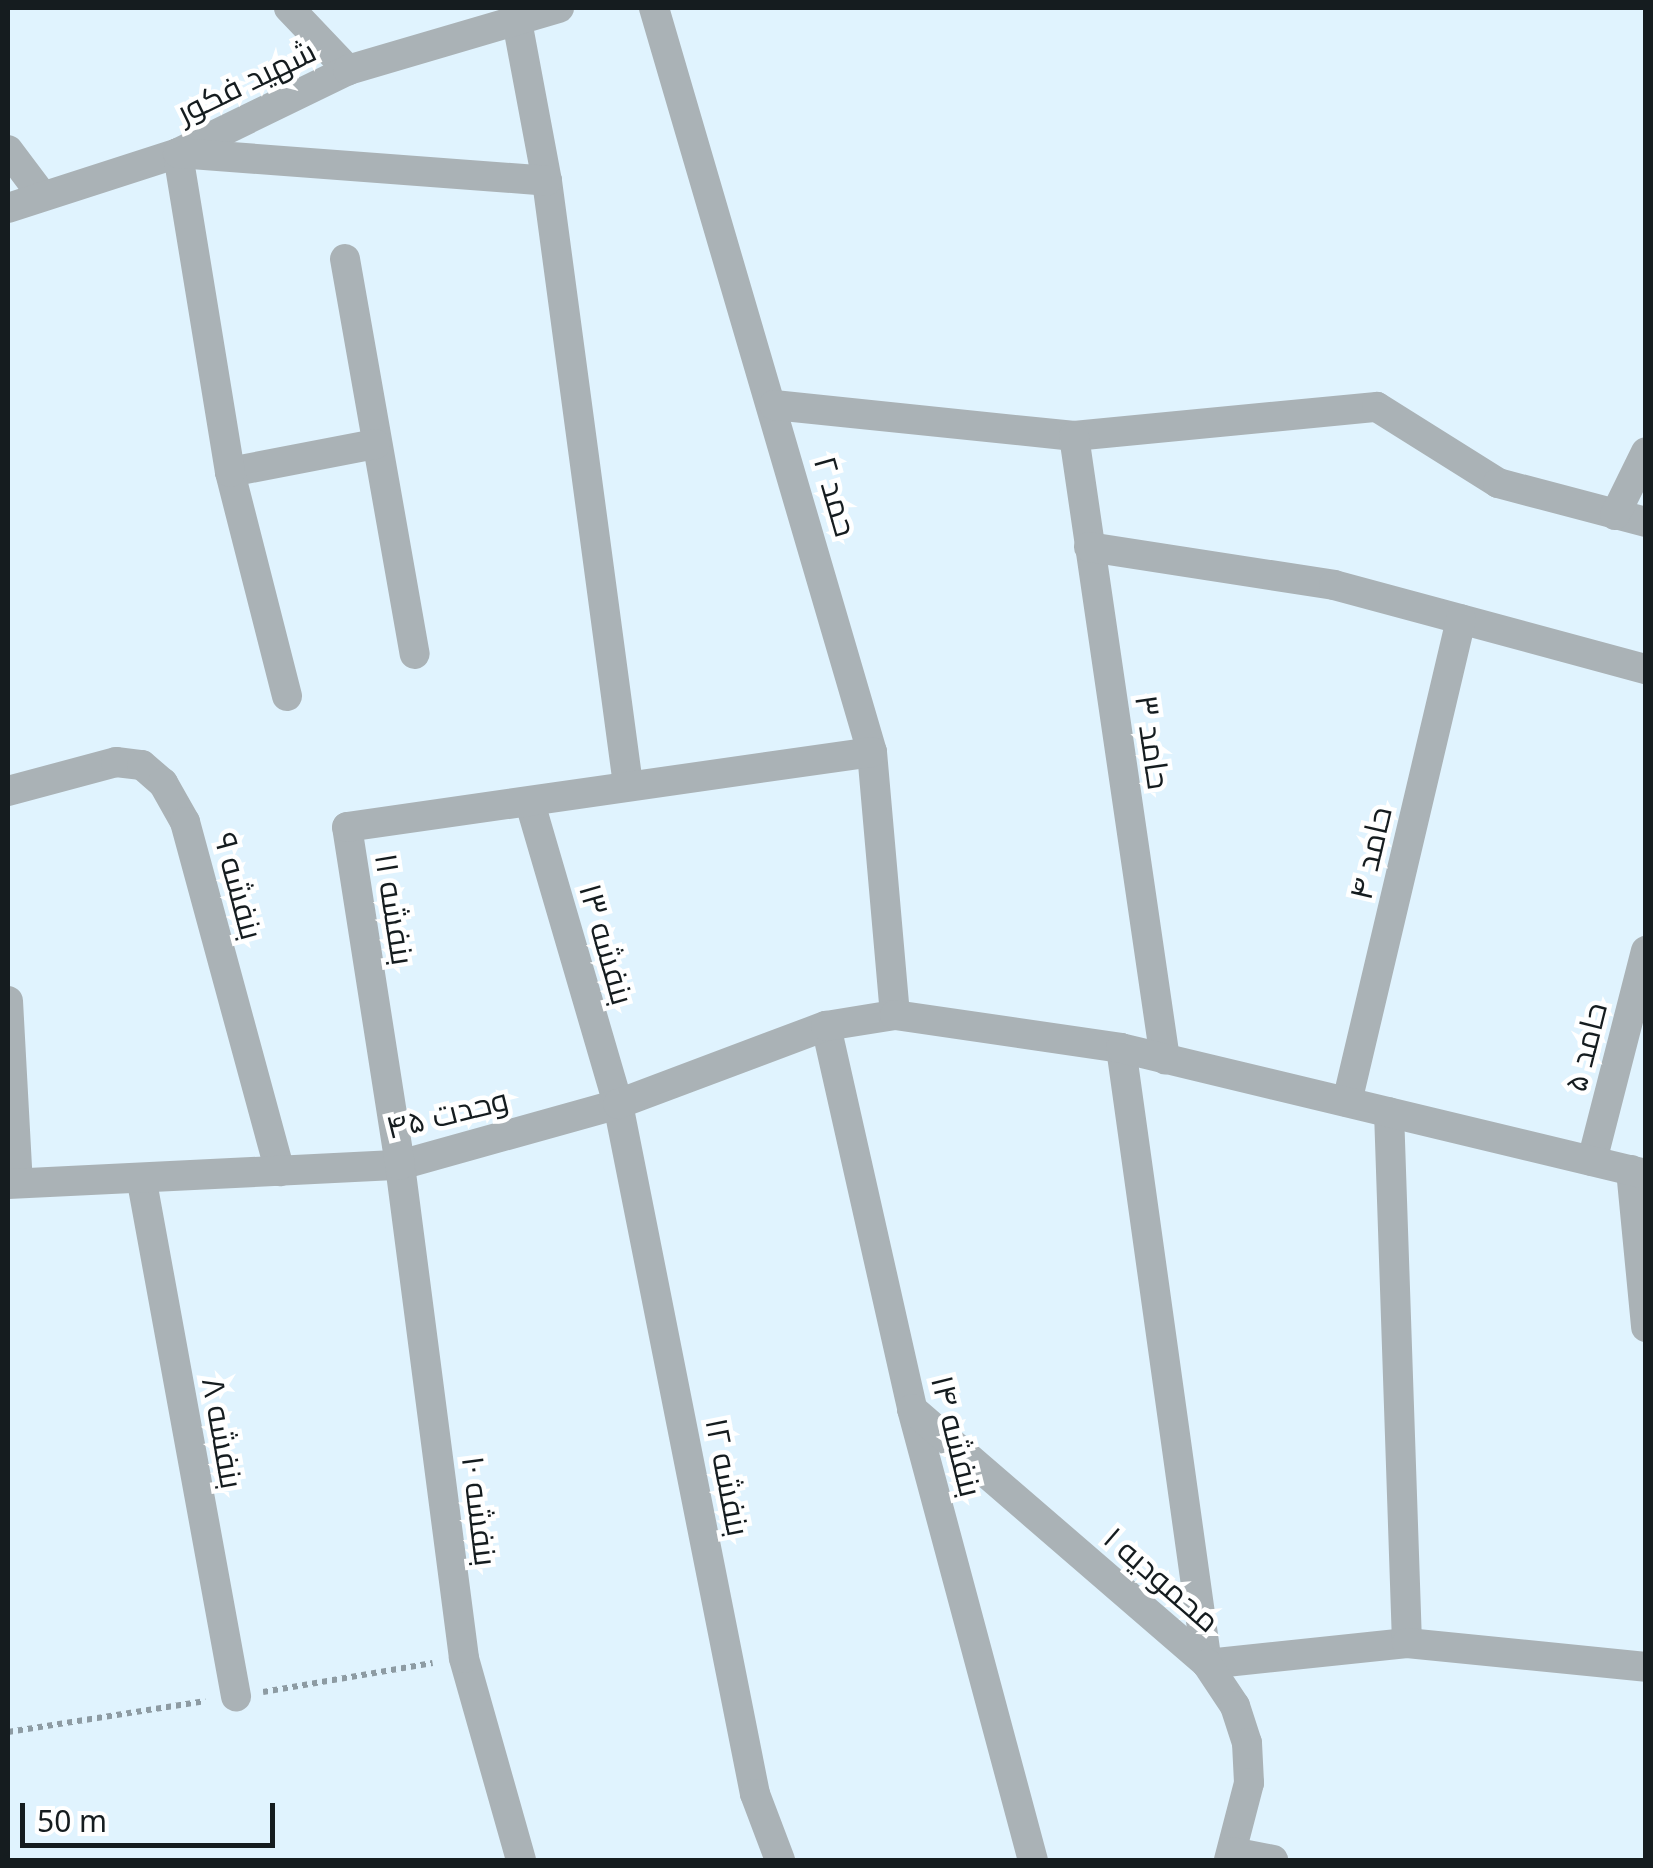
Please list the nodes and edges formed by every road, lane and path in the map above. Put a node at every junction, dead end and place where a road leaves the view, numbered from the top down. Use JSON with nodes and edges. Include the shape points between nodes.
{"nodes":[{"id":1,"x":288,"y":8,"type":"edge"},
{"id":2,"x":560,"y":8,"type":"edge"},
{"id":3,"x":654,"y":8,"type":"edge"},
{"id":4,"x":517,"y":21,"type":"junction"},
{"id":5,"x":348,"y":70,"type":"junction"},
{"id":6,"x":8,"y":150,"type":"edge"},
{"id":7,"x":178,"y":153,"type":"junction"},
{"id":8,"x":547,"y":181,"type":"junction"},
{"id":9,"x":41,"y":194,"type":"junction"},
{"id":10,"x":8,"y":208,"type":"edge"},
{"id":11,"x":345,"y":259,"type":"dead end"},
{"id":12,"x":774,"y":405,"type":"junction"},
{"id":13,"x":1074,"y":436,"type":"junction"},
{"id":14,"x":376,"y":444,"type":"junction"},
{"id":15,"x":1646,"y":452,"type":"edge"},
{"id":16,"x":230,"y":472,"type":"junction"},
{"id":17,"x":1615,"y":514,"type":"junction"},
{"id":18,"x":1646,"y":522,"type":"edge"},
{"id":19,"x":1089,"y":548,"type":"junction"},
{"id":20,"x":1461,"y":619,"type":"junction"},
{"id":21,"x":415,"y":654,"type":"dead end"},
{"id":22,"x":1646,"y":669,"type":"edge"},
{"id":23,"x":287,"y":696,"type":"dead end"},
{"id":24,"x":872,"y":752,"type":"junction"},
{"id":25,"x":628,"y":785,"type":"junction"},
{"id":26,"x":8,"y":791,"type":"edge"},
{"id":27,"x":530,"y":803,"type":"junction"},
{"id":28,"x":1646,"y":951,"type":"edge"},
{"id":29,"x":8,"y":1001,"type":"edge"},
{"id":30,"x":895,"y":1015,"type":"junction"},
{"id":31,"x":826,"y":1026,"type":"junction"},
{"id":32,"x":1121,"y":1048,"type":"junction"},
{"id":33,"x":1165,"y":1059,"type":"junction"},
{"id":34,"x":1347,"y":1102,"type":"junction"},
{"id":35,"x":618,"y":1104,"type":"junction"},
{"id":36,"x":1389,"y":1112,"type":"junction"},
{"id":37,"x":1592,"y":1161,"type":"junction"},
{"id":38,"x":400,"y":1165,"type":"junction"},
{"id":39,"x":280,"y":1172,"type":"junction"},
{"id":40,"x":1638,"y":1172,"type":"edge"},
{"id":41,"x":142,"y":1182,"type":"junction"},
{"id":42,"x":13,"y":1184,"type":"edge"},
{"id":43,"x":1646,"y":1327,"type":"edge"},
{"id":44,"x":912,"y":1409,"type":"junction"},
{"id":45,"x":1407,"y":1642,"type":"junction"},
{"id":46,"x":1207,"y":1664,"type":"junction"},
{"id":47,"x":1646,"y":1667,"type":"edge"},
{"id":48,"x":236,"y":1696,"type":"dead end"},
{"id":49,"x":1231,"y":1856,"type":"edge"},
{"id":50,"x":521,"y":1860,"type":"edge"},
{"id":51,"x":780,"y":1860,"type":"edge"},
{"id":52,"x":1033,"y":1860,"type":"edge"},
{"id":53,"x":1273,"y":1860,"type":"edge"}],
"edges":[{"from":1,"to":5,"type":"street"},
{"from":2,"to":4,"type":"street","name":"شهید فکور"},
{"from":3,"to":12,"type":"street","name":"حمد ۲"},
{"from":4,"to":5,"type":"street","name":"شهید فکور"},
{"from":4,"to":8,"type":"street"},
{"from":5,"to":7,"type":"street","name":"شهید فکور"},
{"from":6,"to":9,"type":"street"},
{"from":7,"to":8,"type":"street"},
{"from":7,"to":9,"type":"street","name":"شهید فکور"},
{"from":7,"to":16,"type":"street"},
{"from":8,"to":25,"type":"street"},
{"from":9,"to":10,"type":"street","name":"شهید فکور"},
{"from":11,"to":14,"type":"street"},
{"from":12,"to":13,"type":"street"},
{"from":12,"to":24,"type":"street","name":"حمد ۲"},
{"from":13,"to":17,"type":"street","via":[[1377,407],[1498,483]]},
{"from":13,"to":19,"type":"street","name":"حامد ۳"},
{"from":14,"to":16,"type":"street"},
{"from":14,"to":21,"type":"street"},
{"from":15,"to":17,"type":"street"},
{"from":16,"to":23,"type":"street"},
{"from":17,"to":18,"type":"street"},
{"from":19,"to":20,"type":"street","via":[[1334,585]]},
{"from":19,"to":33,"type":"street","name":"حامد ۳"},
{"from":20,"to":22,"type":"street"},
{"from":20,"to":34,"type":"street","name":"حامد ۴"},
{"from":24,"to":25,"type":"street","name":"بنفشه ۱۱"},
{"from":24,"to":30,"type":"street","name":"حمد ۲"},
{"from":25,"to":27,"type":"street","name":"بنفشه ۱۱"},
{"from":26,"to":39,"type":"street","name":"بنفشه ۹","via":[[116,762],[142,765],[163,783],[186,822]]},
{"from":27,"to":35,"type":"street","name":"بنفشه ۱۳"},
{"from":27,"to":38,"type":"street","name":"بنفشه ۱۱","via":[[347,827]]},
{"from":28,"to":37,"type":"street","name":"حامد ۵"},
{"from":29,"to":42,"type":"street"},
{"from":30,"to":31,"type":"street","name":"وحدت ۴۵"},
{"from":30,"to":32,"type":"street","name":"وحدت ۴۵"},
{"from":31,"to":35,"type":"street","name":"وحدت ۴۵"},
{"from":31,"to":44,"type":"street","name":"بنفشه ۱۴"},
{"from":32,"to":33,"type":"street","name":"وحدت ۴۵"},
{"from":32,"to":46,"type":"street"},
{"from":33,"to":34,"type":"street","name":"وحدت ۴۵"},
{"from":34,"to":36,"type":"street","name":"وحدت ۴۵"},
{"from":35,"to":38,"type":"street","name":"وحدت ۴۵"},
{"from":35,"to":51,"type":"street","name":"بنفشه ۱۲","via":[[755,1794]]},
{"from":36,"to":37,"type":"street","name":"وحدت ۴۵"},
{"from":36,"to":45,"type":"street"},
{"from":37,"to":40,"type":"street","name":"وحدت ۴۵"},
{"from":38,"to":39,"type":"street","name":"وحدت ۴۵"},
{"from":38,"to":50,"type":"street","name":"بنفشه ۱۰","via":[[464,1658]]},
{"from":39,"to":41,"type":"street","name":"وحدت ۴۵"},
{"from":40,"to":43,"type":"street"},
{"from":41,"to":42,"type":"street","name":"وحدت ۴۵"},
{"from":41,"to":48,"type":"street","name":"بنفشه ۸"},
{"from":44,"to":46,"type":"street","name":"محمودیه ۱"},
{"from":44,"to":52,"type":"street","name":"بنفشه ۱۴"},
{"from":45,"to":46,"type":"street"},
{"from":45,"to":47,"type":"street"},
{"from":46,"to":49,"type":"street","name":"محمودیه ۱","via":[[1235,1706],[1247,1742],[1250,1783]]},
{"from":49,"to":53,"type":"street"}]}
